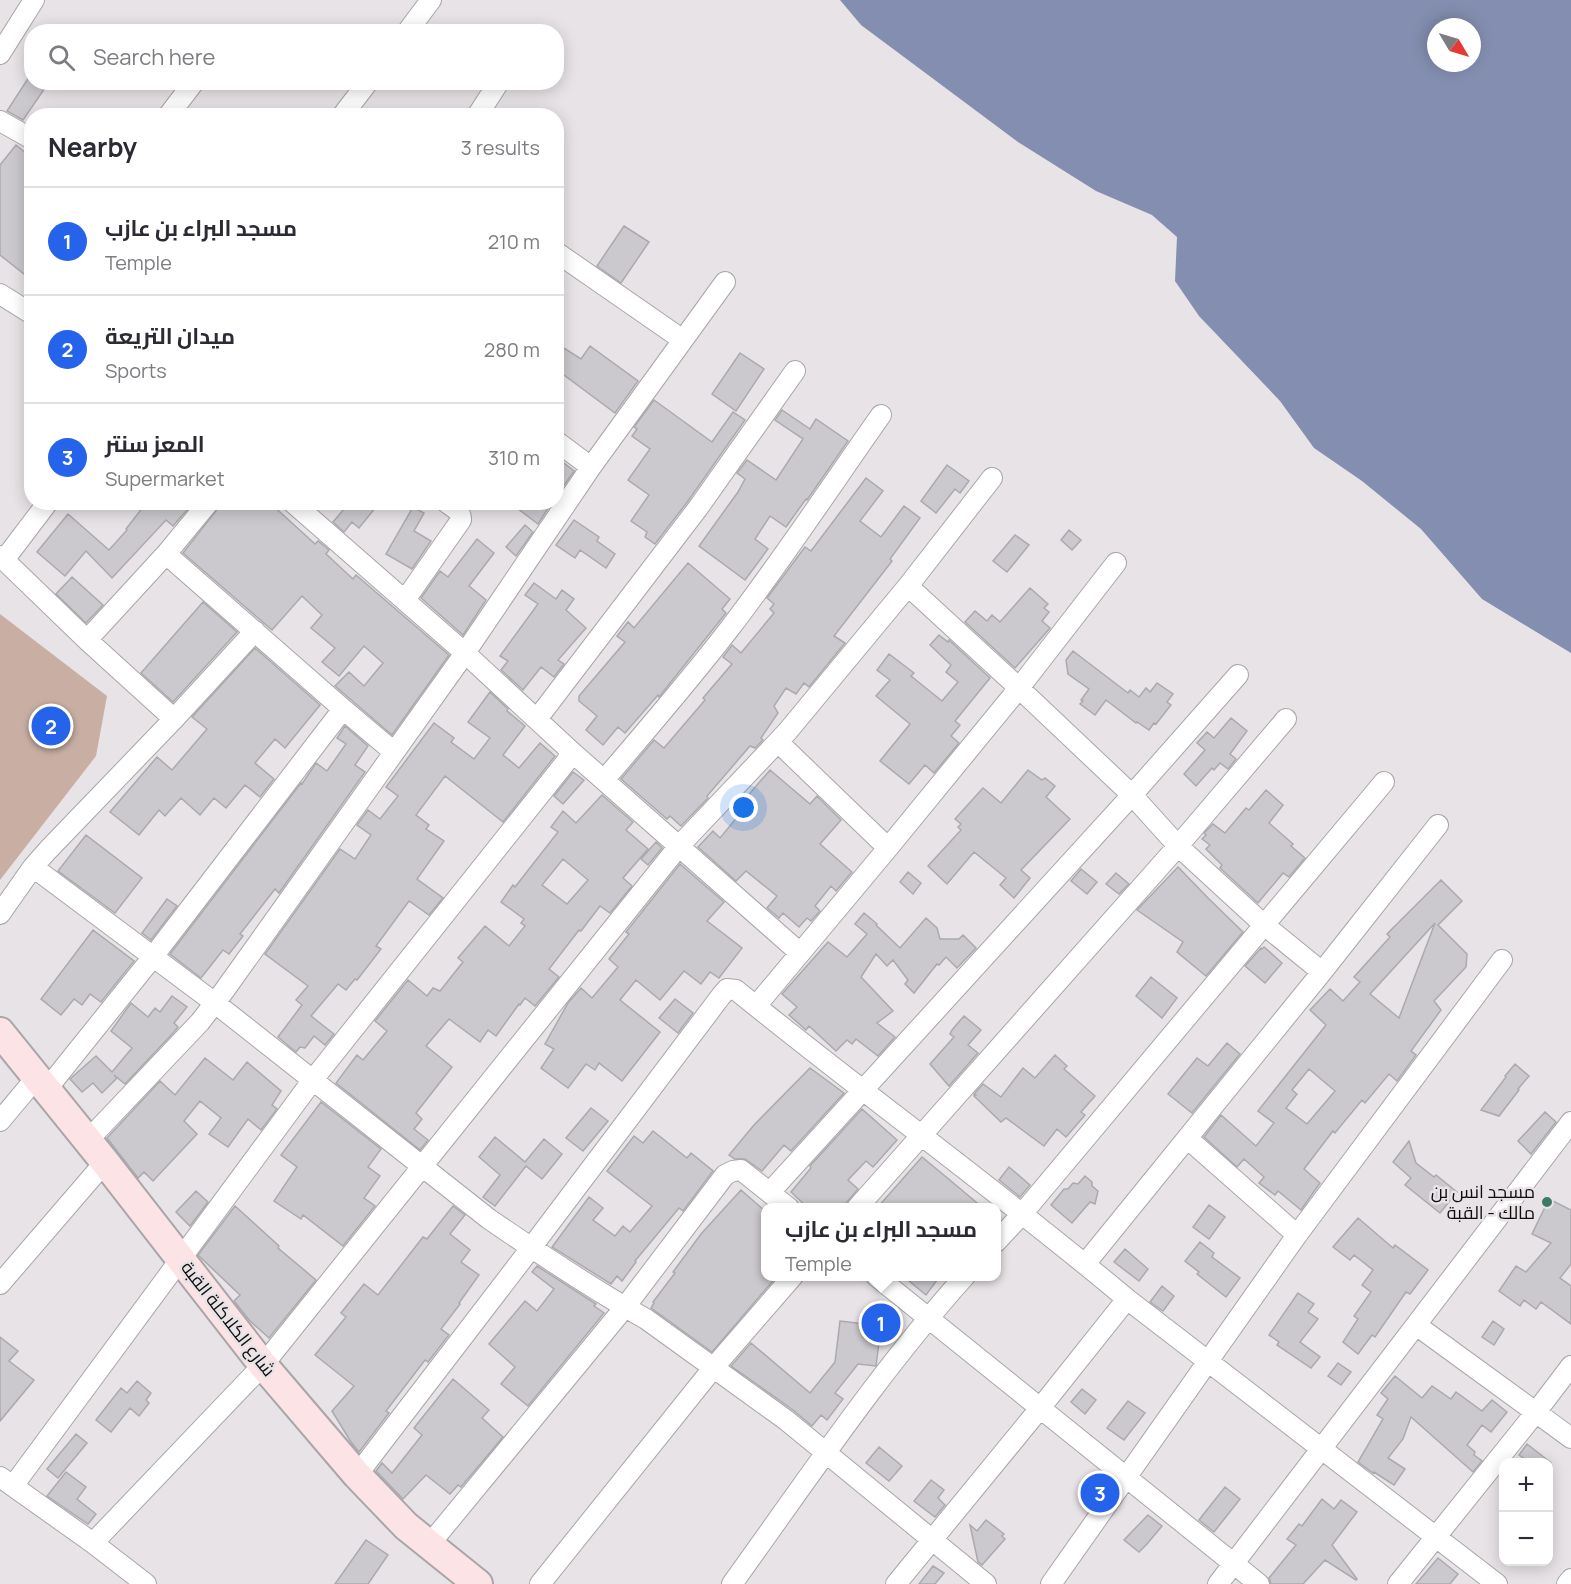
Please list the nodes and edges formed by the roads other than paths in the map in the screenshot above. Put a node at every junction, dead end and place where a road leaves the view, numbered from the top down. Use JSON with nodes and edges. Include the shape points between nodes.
{"nodes":[{"id":1,"x":34,"y":0,"type":"edge"},
{"id":2,"x":431,"y":0,"type":"edge"},
{"id":3,"x":413,"y":24,"type":"edge"},
{"id":4,"x":0,"y":54,"type":"edge"},
{"id":5,"x":188,"y":90,"type":"edge"},
{"id":6,"x":362,"y":90,"type":"edge"},
{"id":7,"x":494,"y":90,"type":"edge"},
{"id":8,"x":174,"y":108,"type":"edge"},
{"id":9,"x":348,"y":108,"type":"edge"},
{"id":10,"x":482,"y":108,"type":"edge"},
{"id":11,"x":0,"y":121,"type":"edge"},
{"id":12,"x":24,"y":134,"type":"edge"},
{"id":13,"x":564,"y":258,"type":"edge"},
{"id":14,"x":725,"y":282,"type":"dead end"},
{"id":15,"x":0,"y":294,"type":"edge"},
{"id":16,"x":24,"y":304,"type":"edge"},
{"id":17,"x":683,"y":340,"type":"junction"},
{"id":18,"x":795,"y":371,"type":"dead end"},
{"id":19,"x":881,"y":415,"type":"dead end"},
{"id":20,"x":564,"y":447,"type":"edge"},
{"id":21,"x":591,"y":467,"type":"junction"},
{"id":22,"x":992,"y":478,"type":"dead end"},
{"id":23,"x":564,"y":507,"type":"edge"},
{"id":24,"x":41,"y":510,"type":"edge"},
{"id":25,"x":202,"y":510,"type":"edge"},
{"id":26,"x":301,"y":510,"type":"edge"},
{"id":27,"x":457,"y":510,"type":"edge"},
{"id":28,"x":562,"y":510,"type":"edge"},
{"id":29,"x":166,"y":554,"type":"junction"},
{"id":30,"x":2,"y":558,"type":"edge"},
{"id":31,"x":1116,"y":563,"type":"dead end"},
{"id":32,"x":908,"y":586,"type":"junction"},
{"id":33,"x":405,"y":600,"type":"junction"},
{"id":34,"x":255,"y":632,"type":"junction"},
{"id":35,"x":87,"y":640,"type":"junction"},
{"id":36,"x":465,"y":653,"type":"junction"},
{"id":37,"x":1238,"y":675,"type":"dead end"},
{"id":38,"x":1019,"y":688,"type":"junction"},
{"id":39,"x":343,"y":709,"type":"junction"},
{"id":40,"x":174,"y":719,"type":"junction"},
{"id":41,"x":537,"y":719,"type":"junction"},
{"id":42,"x":1286,"y":719,"type":"dead end"},
{"id":43,"x":778,"y":742,"type":"junction"},
{"id":44,"x":394,"y":752,"type":"junction"},
{"id":45,"x":573,"y":753,"type":"junction"},
{"id":46,"x":604,"y":780,"type":"junction"},
{"id":47,"x":1384,"y":782,"type":"dead end"},
{"id":48,"x":1132,"y":795,"type":"junction"},
{"id":49,"x":1438,"y":825,"type":"dead end"},
{"id":50,"x":678,"y":846,"type":"junction"},
{"id":51,"x":1178,"y":846,"type":"junction"},
{"id":52,"x":888,"y":848,"type":"junction"},
{"id":53,"x":33,"y":867,"type":"junction"},
{"id":54,"x":0,"y":914,"type":"edge"},
{"id":55,"x":1263,"y":924,"type":"junction"},
{"id":56,"x":800,"y":953,"type":"junction"},
{"id":57,"x":152,"y":958,"type":"junction"},
{"id":58,"x":1502,"y":960,"type":"dead end"},
{"id":59,"x":1322,"y":972,"type":"junction"},
{"id":60,"x":215,"y":1004,"type":"junction"},
{"id":61,"x":756,"y":1006,"type":"junction"},
{"id":62,"x":0,"y":1032,"type":"edge"},
{"id":63,"x":312,"y":1081,"type":"junction"},
{"id":64,"x":41,"y":1084,"type":"junction"},
{"id":65,"x":863,"y":1089,"type":"junction"},
{"id":66,"x":0,"y":1121,"type":"edge"},
{"id":67,"x":1571,"y":1122,"type":"edge"},
{"id":68,"x":922,"y":1134,"type":"junction"},
{"id":69,"x":1187,"y":1138,"type":"junction"},
{"id":70,"x":88,"y":1140,"type":"junction"},
{"id":71,"x":105,"y":1162,"type":"junction"},
{"id":72,"x":421,"y":1166,"type":"junction"},
{"id":73,"x":770,"y":1192,"type":"junction"},
{"id":74,"x":783,"y":1203,"type":"edge"},
{"id":75,"x":861,"y":1203,"type":"edge"},
{"id":76,"x":1022,"y":1214,"type":"junction"},
{"id":77,"x":1297,"y":1235,"type":"junction"},
{"id":78,"x":1001,"y":1237,"type":"edge"},
{"id":79,"x":531,"y":1248,"type":"junction"},
{"id":80,"x":180,"y":1259,"type":"junction"},
{"id":81,"x":1085,"y":1264,"type":"junction"},
{"id":82,"x":789,"y":1281,"type":"edge"},
{"id":83,"x":882,"y":1281,"type":"edge"},
{"id":84,"x":961,"y":1281,"type":"edge"},
{"id":85,"x":0,"y":1284,"type":"edge"},
{"id":86,"x":1127,"y":1299,"type":"junction"},
{"id":87,"x":625,"y":1307,"type":"junction"},
{"id":88,"x":928,"y":1318,"type":"junction"},
{"id":89,"x":1416,"y":1325,"type":"junction"},
{"id":90,"x":1208,"y":1361,"type":"junction"},
{"id":91,"x":263,"y":1365,"type":"junction"},
{"id":92,"x":1571,"y":1366,"type":"edge"},
{"id":93,"x":714,"y":1367,"type":"junction"},
{"id":94,"x":1041,"y":1407,"type":"junction"},
{"id":95,"x":1536,"y":1412,"type":"junction"},
{"id":96,"x":1571,"y":1438,"type":"edge"},
{"id":97,"x":1321,"y":1449,"type":"junction"},
{"id":98,"x":826,"y":1452,"type":"junction"},
{"id":99,"x":357,"y":1475,"type":"junction"},
{"id":100,"x":1126,"y":1476,"type":"junction"},
{"id":101,"x":6,"y":1482,"type":"edge"},
{"id":102,"x":1437,"y":1536,"type":"junction"},
{"id":103,"x":931,"y":1540,"type":"junction"},
{"id":104,"x":93,"y":1543,"type":"junction"},
{"id":105,"x":429,"y":1545,"type":"junction"},
{"id":106,"x":1234,"y":1562,"type":"junction"},
{"id":107,"x":1571,"y":1578,"type":"edge"},
{"id":108,"x":146,"y":1584,"type":"edge"},
{"id":109,"x":478,"y":1584,"type":"edge"},
{"id":110,"x":540,"y":1584,"type":"edge"},
{"id":111,"x":732,"y":1584,"type":"edge"},
{"id":112,"x":896,"y":1584,"type":"edge"},
{"id":113,"x":986,"y":1584,"type":"edge"},
{"id":114,"x":1051,"y":1584,"type":"edge"},
{"id":115,"x":1218,"y":1584,"type":"edge"},
{"id":116,"x":1259,"y":1584,"type":"edge"},
{"id":117,"x":1398,"y":1584,"type":"edge"},
{"id":118,"x":1497,"y":1584,"type":"edge"},
{"id":119,"x":1567,"y":1584,"type":"edge"}],
"edges":[{"from":1,"to":4,"type":"street"},
{"from":2,"to":3,"type":"street"},
{"from":5,"to":8,"type":"street"},
{"from":6,"to":9,"type":"street"},
{"from":7,"to":10,"type":"street"},
{"from":11,"to":12,"type":"street"},
{"from":13,"to":17,"type":"street"},
{"from":14,"to":17,"type":"street"},
{"from":15,"to":16,"type":"street"},
{"from":17,"to":21,"type":"street"},
{"from":18,"to":41,"type":"street","via":[[666,552]]},
{"from":19,"to":46,"type":"street","via":[[730,627]]},
{"from":20,"to":21,"type":"street"},
{"from":21,"to":23,"type":"street"},
{"from":22,"to":32,"type":"street"},
{"from":24,"to":30,"type":"street"},
{"from":25,"to":29,"type":"street"},
{"from":26,"to":33,"type":"street"},
{"from":27,"to":33,"type":"street","via":[[461,520]]},
{"from":28,"to":36,"type":"street"},
{"from":29,"to":34,"type":"street"},
{"from":29,"to":35,"type":"street"},
{"from":30,"to":35,"type":"street"},
{"from":31,"to":38,"type":"street"},
{"from":32,"to":38,"type":"street"},
{"from":32,"to":43,"type":"street"},
{"from":33,"to":36,"type":"street"},
{"from":34,"to":39,"type":"street"},
{"from":34,"to":40,"type":"street"},
{"from":35,"to":40,"type":"street"},
{"from":36,"to":41,"type":"street"},
{"from":36,"to":44,"type":"street"},
{"from":37,"to":48,"type":"street"},
{"from":38,"to":48,"type":"street"},
{"from":38,"to":52,"type":"street"},
{"from":39,"to":44,"type":"street"},
{"from":39,"to":57,"type":"street"},
{"from":40,"to":53,"type":"street"},
{"from":41,"to":45,"type":"street"},
{"from":42,"to":51,"type":"street"},
{"from":43,"to":50,"type":"street"},
{"from":43,"to":52,"type":"street"},
{"from":44,"to":60,"type":"street"},
{"from":45,"to":46,"type":"street"},
{"from":45,"to":63,"type":"street"},
{"from":46,"to":50,"type":"street"},
{"from":47,"to":55,"type":"street"},
{"from":48,"to":51,"type":"street"},
{"from":48,"to":65,"type":"street"},
{"from":49,"to":59,"type":"street"},
{"from":50,"to":56,"type":"street"},
{"from":50,"to":72,"type":"street"},
{"from":51,"to":55,"type":"street"},
{"from":51,"to":68,"type":"street"},
{"from":52,"to":56,"type":"street"},
{"from":53,"to":54,"type":"street"},
{"from":53,"to":57,"type":"street"},
{"from":55,"to":59,"type":"street"},
{"from":55,"to":76,"type":"street"},
{"from":56,"to":61,"type":"street"},
{"from":57,"to":60,"type":"street"},
{"from":57,"to":64,"type":"street"},
{"from":58,"to":77,"type":"street"},
{"from":59,"to":69,"type":"street"},
{"from":60,"to":63,"type":"street"},
{"from":60,"to":70,"type":"street"},
{"from":61,"to":65,"type":"street"},
{"from":61,"to":79,"type":"street","via":[[736,990],[727,989]]},
{"from":62,"to":64,"type":"street","name":"شارع الكلاكلة القبة"},
{"from":63,"to":72,"type":"street"},
{"from":63,"to":80,"type":"street"},
{"from":64,"to":66,"type":"street"},
{"from":64,"to":70,"type":"street","name":"شارع الكلاكلة القبة"},
{"from":65,"to":68,"type":"street"},
{"from":65,"to":73,"type":"street"},
{"from":67,"to":89,"type":"street"},
{"from":68,"to":75,"type":"street"},
{"from":68,"to":76,"type":"street"},
{"from":69,"to":77,"type":"street"},
{"from":69,"to":81,"type":"street"},
{"from":70,"to":71,"type":"street","name":"شارع الكلاكلة القبة"},
{"from":71,"to":80,"type":"street","name":"شارع الكلاكلة القبة"},
{"from":71,"to":85,"type":"street"},
{"from":72,"to":79,"type":"street"},
{"from":72,"to":91,"type":"street"},
{"from":73,"to":74,"type":"street"},
{"from":73,"to":87,"type":"street","via":[[741,1170],[725,1175]]},
{"from":76,"to":78,"type":"street"},
{"from":76,"to":81,"type":"street"},
{"from":77,"to":90,"type":"street"},
{"from":79,"to":87,"type":"street"},
{"from":79,"to":99,"type":"street"},
{"from":80,"to":91,"type":"street","name":"شارع الكلاكلة القبة"},
{"from":80,"to":101,"type":"street"},
{"from":81,"to":86,"type":"street"},
{"from":82,"to":93,"type":"street"},
{"from":83,"to":88,"type":"street"},
{"from":84,"to":88,"type":"street"},
{"from":86,"to":90,"type":"street"},
{"from":86,"to":94,"type":"street"},
{"from":87,"to":93,"type":"street"},
{"from":87,"to":105,"type":"street"},
{"from":88,"to":94,"type":"street"},
{"from":88,"to":98,"type":"street"},
{"from":89,"to":95,"type":"street"},
{"from":89,"to":97,"type":"street"},
{"from":90,"to":97,"type":"street"},
{"from":90,"to":100,"type":"street"},
{"from":91,"to":99,"type":"street","name":"شارع الكلاكلة القبة"},
{"from":91,"to":104,"type":"street"},
{"from":92,"to":95,"type":"street"},
{"from":93,"to":98,"type":"street"},
{"from":93,"to":110,"type":"street"},
{"from":94,"to":100,"type":"street"},
{"from":94,"to":103,"type":"street"},
{"from":95,"to":96,"type":"street"},
{"from":95,"to":102,"type":"street"},
{"from":97,"to":102,"type":"street"},
{"from":97,"to":106,"type":"street"},
{"from":98,"to":103,"type":"street"},
{"from":98,"to":111,"type":"street"},
{"from":99,"to":105,"type":"street","name":"شارع الكلاكلة القبة"},
{"from":100,"to":106,"type":"street"},
{"from":100,"to":114,"type":"street"},
{"from":101,"to":104,"type":"street"},
{"from":102,"to":117,"type":"street"},
{"from":102,"to":118,"type":"street"},
{"from":103,"to":112,"type":"street"},
{"from":103,"to":113,"type":"street"},
{"from":104,"to":108,"type":"street"},
{"from":105,"to":109,"type":"street","name":"شارع الكلاكلة القبة"},
{"from":106,"to":115,"type":"street"},
{"from":106,"to":116,"type":"street"},
{"from":107,"to":119,"type":"street"}]}
